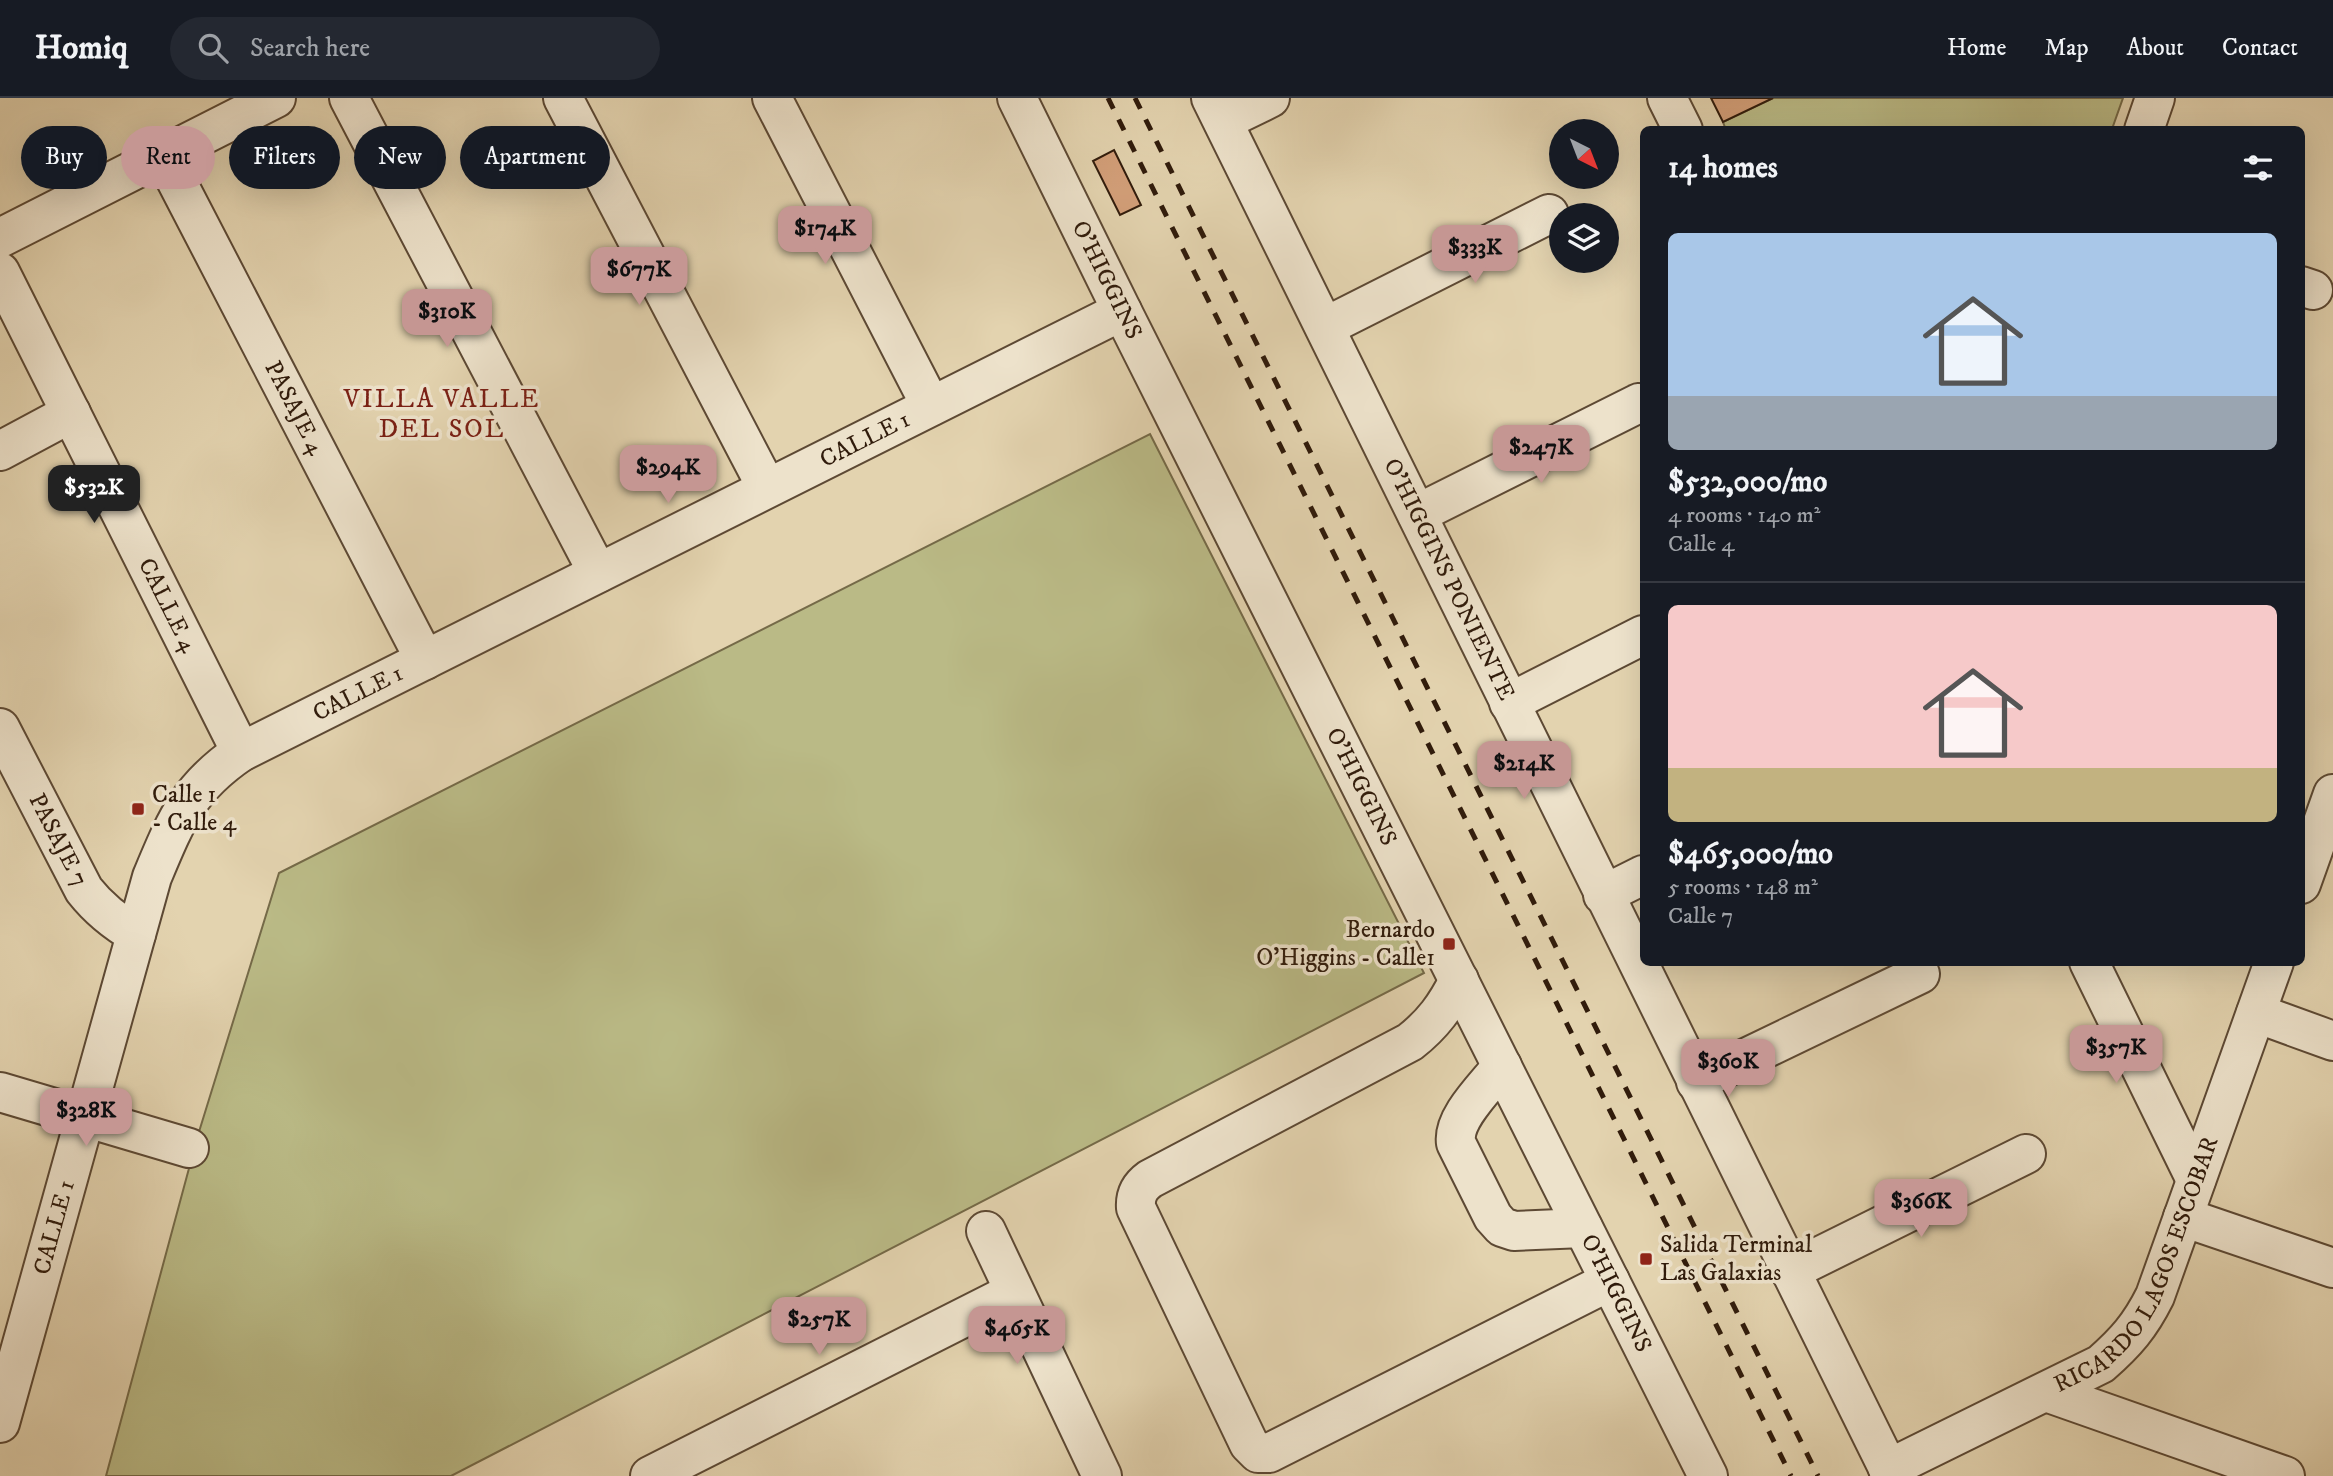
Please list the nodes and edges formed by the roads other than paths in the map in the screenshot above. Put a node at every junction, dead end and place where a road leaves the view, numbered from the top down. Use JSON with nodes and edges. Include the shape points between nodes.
{"nodes":[{"id":1,"x":349,"y":98,"type":"edge"},
{"id":2,"x":563,"y":98,"type":"edge"},
{"id":3,"x":772,"y":98,"type":"edge"},
{"id":4,"x":1017,"y":98,"type":"edge"},
{"id":5,"x":1270,"y":98,"type":"edge"},
{"id":6,"x":1667,"y":98,"type":"edge"},
{"id":7,"x":2155,"y":98,"type":"edge"},
{"id":8,"x":269,"y":99,"type":"edge"},
{"id":9,"x":1217,"y":110,"type":"edge"},
{"id":10,"x":1681,"y":126,"type":"edge"},
{"id":11,"x":2145,"y":126,"type":"edge"},
{"id":12,"x":215,"y":128,"type":"edge"},
{"id":13,"x":121,"y":176,"type":"edge"},
{"id":14,"x":181,"y":189,"type":"edge"},
{"id":15,"x":1549,"y":214,"type":"dead end"},
{"id":16,"x":0,"y":238,"type":"edge"},
{"id":17,"x":0,"y":272,"type":"edge"},
{"id":18,"x":1122,"y":311,"type":"junction"},
{"id":19,"x":1325,"y":327,"type":"junction"},
{"id":20,"x":1639,"y":403,"type":"dead end"},
{"id":21,"x":931,"y":406,"type":"junction"},
{"id":22,"x":71,"y":413,"type":"junction"},
{"id":23,"x":0,"y":450,"type":"edge"},
{"id":24,"x":766,"y":488,"type":"junction"},
{"id":25,"x":1417,"y":514,"type":"junction"},
{"id":26,"x":598,"y":573,"type":"junction"},
{"id":27,"x":1640,"y":636,"type":"edge"},
{"id":28,"x":425,"y":660,"type":"junction"},
{"id":29,"x":1509,"y":702,"type":"junction"},
{"id":30,"x":0,"y":728,"type":"edge"},
{"id":31,"x":241,"y":752,"type":"junction"},
{"id":32,"x":2331,"y":808,"type":"edge"},
{"id":33,"x":2305,"y":874,"type":"edge"},
{"id":34,"x":1640,"y":876,"type":"edge"},
{"id":35,"x":1603,"y":895,"type":"junction"},
{"id":36,"x":136,"y":934,"type":"junction"},
{"id":37,"x":2091,"y":966,"type":"edge"},
{"id":38,"x":2273,"y":966,"type":"edge"},
{"id":39,"x":1920,"y":974,"type":"dead end"},
{"id":40,"x":1459,"y":980,"type":"junction"},
{"id":41,"x":2256,"y":1013,"type":"junction"},
{"id":42,"x":2333,"y":1041,"type":"edge"},
{"id":43,"x":1502,"y":1066,"type":"junction"},
{"id":44,"x":1696,"y":1082,"type":"junction"},
{"id":45,"x":0,"y":1092,"type":"edge"},
{"id":46,"x":85,"y":1117,"type":"junction"},
{"id":47,"x":190,"y":1148,"type":"dead end"},
{"id":48,"x":2026,"y":1154,"type":"dead end"},
{"id":49,"x":2196,"y":1181,"type":"junction"},
{"id":50,"x":2183,"y":1217,"type":"junction"},
{"id":51,"x":1583,"y":1227,"type":"junction"},
{"id":52,"x":986,"y":1231,"type":"dead end"},
{"id":53,"x":2333,"y":1268,"type":"edge"},
{"id":54,"x":1790,"y":1272,"type":"junction"},
{"id":55,"x":1610,"y":1281,"type":"junction"},
{"id":56,"x":1014,"y":1292,"type":"junction"},
{"id":57,"x":2046,"y":1392,"type":"junction"},
{"id":58,"x":0,"y":1423,"type":"edge"},
{"id":59,"x":1890,"y":1472,"type":"edge"},
{"id":60,"x":650,"y":1476,"type":"edge"},
{"id":61,"x":1102,"y":1476,"type":"edge"},
{"id":62,"x":1708,"y":1476,"type":"edge"},
{"id":63,"x":2284,"y":1476,"type":"edge"}],
"edges":[{"from":1,"to":26,"type":"street"},
{"from":2,"to":24,"type":"street"},
{"from":3,"to":21,"type":"street"},
{"from":4,"to":18,"type":"street","name":"O'HIGGINS"},
{"from":5,"to":9,"type":"street"},
{"from":6,"to":10,"type":"street"},
{"from":7,"to":11,"type":"street"},
{"from":8,"to":12,"type":"street"},
{"from":9,"to":19,"type":"street","name":"O'HIGGINS PONIENTE"},
{"from":13,"to":16,"type":"street"},
{"from":14,"to":28,"type":"street","name":"PASAJE 4"},
{"from":15,"to":19,"type":"street"},
{"from":17,"to":22,"type":"street","name":"CALLE 4"},
{"from":18,"to":21,"type":"street","name":"CALLE 1"},
{"from":18,"to":40,"type":"street","name":"O'HIGGINS"},
{"from":19,"to":25,"type":"street","name":"O'HIGGINS PONIENTE"},
{"from":20,"to":25,"type":"street"},
{"from":21,"to":24,"type":"street","name":"CALLE 1"},
{"from":22,"to":23,"type":"street"},
{"from":22,"to":31,"type":"street","name":"CALLE 4"},
{"from":24,"to":26,"type":"street","name":"CALLE 1"},
{"from":25,"to":29,"type":"street","name":"O'HIGGINS PONIENTE"},
{"from":26,"to":28,"type":"street","name":"CALLE 1"},
{"from":27,"to":29,"type":"street"},
{"from":28,"to":31,"type":"street","name":"CALLE 1"},
{"from":29,"to":35,"type":"street","name":"O'HIGGINS PONIENTE"},
{"from":30,"to":36,"type":"street","name":"PASAJE 7","via":[[84,890],[98,908]]},
{"from":31,"to":36,"type":"street","name":"CALLE 1","via":[[218,768],[181,809],[152,877]]},
{"from":32,"to":33,"type":"street"},
{"from":34,"to":35,"type":"street"},
{"from":35,"to":44,"type":"street","name":"O'HIGGINS PONIENTE"},
{"from":36,"to":46,"type":"street","name":"CALLE 1"},
{"from":37,"to":49,"type":"street"},
{"from":38,"to":41,"type":"street","name":"RICARDO LAGOS ESCOBAR"},
{"from":39,"to":44,"type":"street"},
{"from":40,"to":43,"type":"street","name":"O'HIGGINS"},
{"from":40,"to":55,"type":"street","via":[[1434,1022],[1409,1042],[1150,1179],[1137,1193],[1136,1208],[1249,1444],[1258,1453],[1269,1453]]},
{"from":41,"to":42,"type":"street"},
{"from":41,"to":49,"type":"street","name":"RICARDO LAGOS ESCOBAR"},
{"from":43,"to":51,"type":"street","name":"O'HIGGINS"},
{"from":43,"to":51,"type":"street","via":[[1458,1122],[1455,1136],[1493,1217],[1514,1231]]},
{"from":44,"to":54,"type":"street","name":"O'HIGGINS PONIENTE"},
{"from":45,"to":46,"type":"street"},
{"from":46,"to":47,"type":"street"},
{"from":46,"to":58,"type":"street","name":"CALLE 1"},
{"from":48,"to":54,"type":"street"},
{"from":49,"to":50,"type":"street","name":"RICARDO LAGOS ESCOBAR"},
{"from":50,"to":53,"type":"street"},
{"from":50,"to":57,"type":"street","name":"RICARDO LAGOS ESCOBAR","via":[[2142,1322],[2101,1364]]},
{"from":51,"to":55,"type":"street","name":"O'HIGGINS"},
{"from":52,"to":56,"type":"street"},
{"from":54,"to":59,"type":"street","name":"O'HIGGINS PONIENTE"},
{"from":55,"to":62,"type":"street","name":"O'HIGGINS"},
{"from":56,"to":60,"type":"street"},
{"from":56,"to":61,"type":"street"},
{"from":57,"to":59,"type":"street","name":"RICARDO LAGOS ESCOBAR"},
{"from":57,"to":63,"type":"street"}]}
